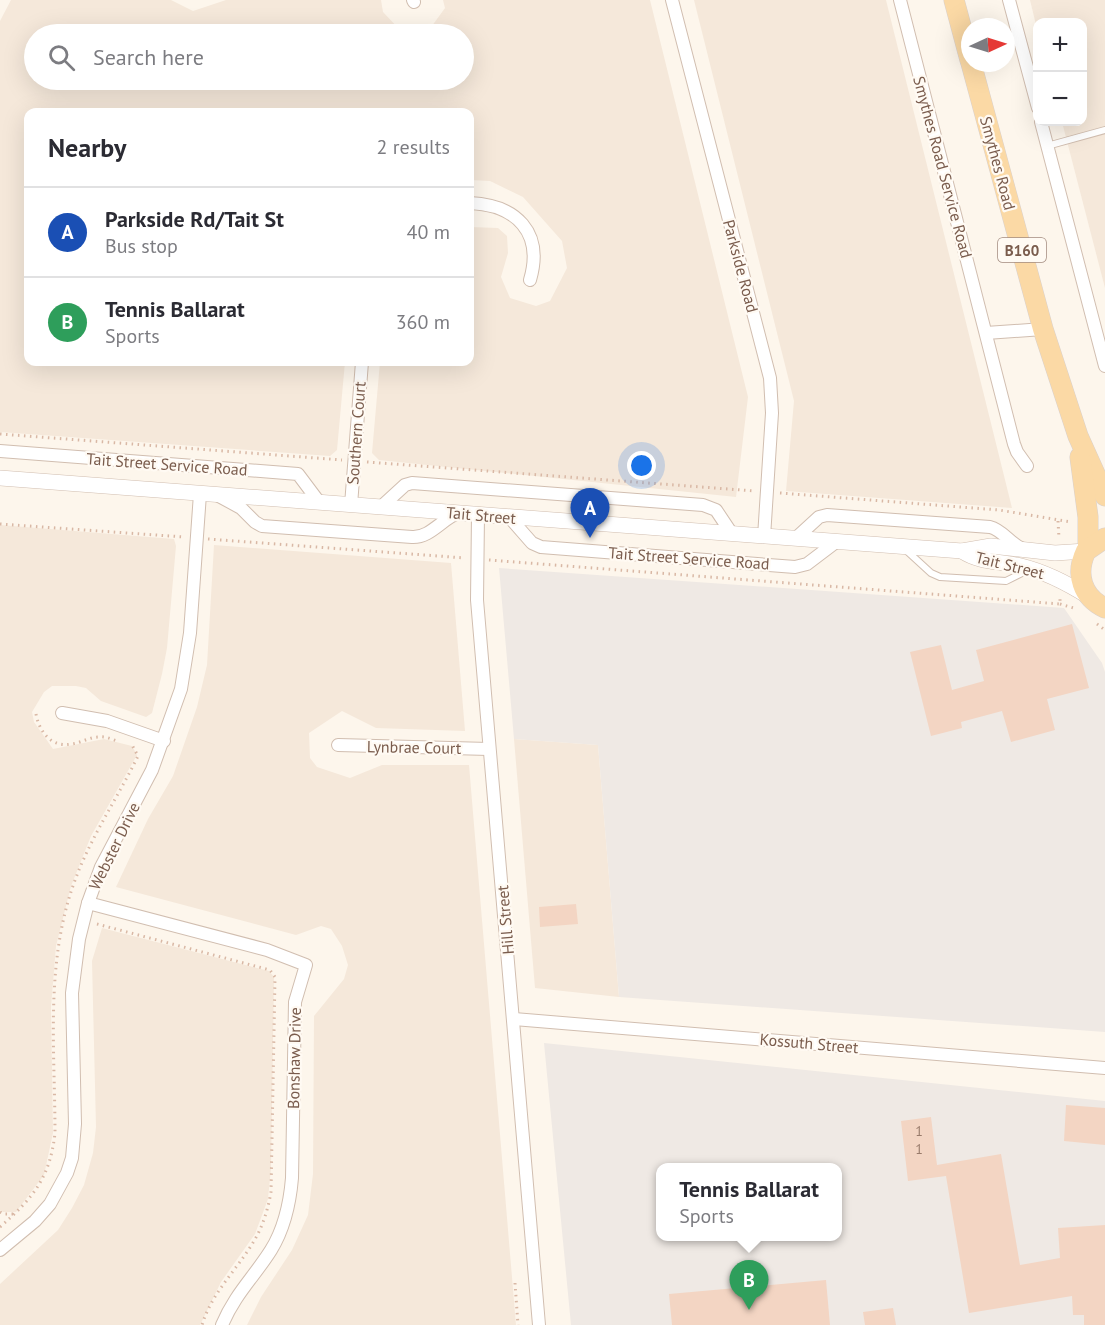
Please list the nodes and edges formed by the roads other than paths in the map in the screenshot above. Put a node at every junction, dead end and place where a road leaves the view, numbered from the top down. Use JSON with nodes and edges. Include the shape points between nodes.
{"nodes":[{"id":1,"x":672,"y":0,"type":"edge"},
{"id":2,"x":900,"y":0,"type":"edge"},
{"id":3,"x":954,"y":0,"type":"edge"},
{"id":4,"x":1009,"y":0,"type":"edge"},
{"id":5,"x":961,"y":27,"type":"edge"},
{"id":6,"x":973,"y":72,"type":"edge"},
{"id":7,"x":1033,"y":89,"type":"edge"},
{"id":8,"x":1042,"y":126,"type":"edge"},
{"id":9,"x":1105,"y":130,"type":"edge"},
{"id":10,"x":1047,"y":146,"type":"junction"},
{"id":11,"x":474,"y":204,"type":"edge"},
{"id":12,"x":530,"y":280,"type":"dead end"},
{"id":13,"x":1043,"y":330,"type":"junction"},
{"id":14,"x":986,"y":333,"type":"junction"},
{"id":15,"x":362,"y":366,"type":"edge"},
{"id":16,"x":1105,"y":366,"type":"edge"},
{"id":17,"x":1078,"y":436,"type":"junction"},
{"id":18,"x":0,"y":451,"type":"edge"},
{"id":19,"x":1027,"y":466,"type":"dead end"},
{"id":20,"x":0,"y":478,"type":"edge"},
{"id":21,"x":1104,"y":488,"type":"edge"},
{"id":22,"x":200,"y":494,"type":"junction"},
{"id":23,"x":218,"y":495,"type":"junction"},
{"id":24,"x":319,"y":502,"type":"junction"},
{"id":25,"x":351,"y":505,"type":"junction"},
{"id":26,"x":381,"y":507,"type":"junction"},
{"id":27,"x":458,"y":513,"type":"junction"},
{"id":28,"x":478,"y":515,"type":"junction"},
{"id":29,"x":510,"y":518,"type":"junction"},
{"id":30,"x":732,"y":534,"type":"junction"},
{"id":31,"x":764,"y":537,"type":"junction"},
{"id":32,"x":1105,"y":538,"type":"edge"},
{"id":33,"x":795,"y":539,"type":"junction"},
{"id":34,"x":836,"y":542,"type":"junction"},
{"id":35,"x":902,"y":546,"type":"junction"},
{"id":36,"x":1025,"y":550,"type":"junction"},
{"id":37,"x":1087,"y":550,"type":"junction"},
{"id":38,"x":962,"y":551,"type":"junction"},
{"id":39,"x":1034,"y":570,"type":"junction"},
{"id":40,"x":1101,"y":605,"type":"edge"},
{"id":41,"x":62,"y":713,"type":"dead end"},
{"id":42,"x":164,"y":741,"type":"junction"},
{"id":43,"x":338,"y":745,"type":"dead end"},
{"id":44,"x":489,"y":749,"type":"junction"},
{"id":45,"x":88,"y":903,"type":"junction"},
{"id":46,"x":514,"y":1018,"type":"junction"},
{"id":47,"x":1105,"y":1068,"type":"edge"},
{"id":48,"x":2,"y":1243,"type":"edge"},
{"id":49,"x":222,"y":1325,"type":"edge"},
{"id":50,"x":539,"y":1325,"type":"edge"}],
"edges":[{"from":1,"to":31,"type":"street","name":"Parkside Road","via":[[770,378],[772,413]]},
{"from":2,"to":14,"type":"street","name":"Smythes Road Service Road"},
{"from":3,"to":5,"type":"main road","name":"Smythes Road","number":"B160"},
{"from":4,"to":7,"type":"street"},
{"from":6,"to":13,"type":"main road","name":"Smythes Road","number":"B160"},
{"from":8,"to":10,"type":"street"},
{"from":9,"to":10,"type":"lane"},
{"from":10,"to":16,"type":"street"},
{"from":11,"to":12,"type":"street","via":[[500,208],[524,225],[534,249]]},
{"from":13,"to":14,"type":"street"},
{"from":13,"to":17,"type":"main road","name":"Smythes Road","number":"B160"},
{"from":14,"to":19,"type":"street","name":"Smythes Road Service Road","via":[[1016,449]]},
{"from":15,"to":25,"type":"street","name":"Southern Court"},
{"from":17,"to":21,"type":"main road","name":"Smythes Road","number":"B160"},
{"from":17,"to":37,"type":"main road","name":"Smythes Road","number":"B160","via":[[1088,518]]},
{"from":18,"to":24,"type":"street","name":"Tait Street Service Road","via":[[297,474]]},
{"from":20,"to":22,"type":"street","name":"Tait Street"},
{"from":22,"to":23,"type":"street","name":"Tait Street"},
{"from":22,"to":42,"type":"street","name":"Webster Drive","via":[[186,658]]},
{"from":23,"to":24,"type":"street","name":"Tait Street"},
{"from":23,"to":27,"type":"street","via":[[262,526],[389,536],[422,537]]},
{"from":24,"to":25,"type":"street","name":"Tait Street"},
{"from":25,"to":26,"type":"street","name":"Tait Street"},
{"from":26,"to":27,"type":"street","name":"Tait Street"},
{"from":26,"to":30,"type":"street","name":"Tait Street Service Road","via":[[412,483],[703,505],[716,510]]},
{"from":27,"to":28,"type":"street","name":"Tait Street"},
{"from":28,"to":29,"type":"street","name":"Tait Street"},
{"from":28,"to":44,"type":"street","name":"Hill Street","via":[[477,600]]},
{"from":29,"to":30,"type":"street","name":"Tait Street"},
{"from":29,"to":34,"type":"street","name":"Tait Street Service Road","via":[[530,541],[541,547],[795,567],[802,567]]},
{"from":30,"to":31,"type":"street","name":"Tait Street"},
{"from":31,"to":33,"type":"street","name":"Tait Street"},
{"from":32,"to":37,"type":"main road"},
{"from":33,"to":34,"type":"street","name":"Tait Street"},
{"from":33,"to":36,"type":"street","via":[[819,517],[832,515],[990,527]]},
{"from":34,"to":35,"type":"street","name":"Tait Street"},
{"from":35,"to":38,"type":"street","name":"Tait Street"},
{"from":35,"to":39,"type":"lane","via":[[940,577],[1005,582]]},
{"from":36,"to":37,"type":"street","name":"Tait Street"},
{"from":36,"to":38,"type":"street","name":"Tait Street","via":[[983,547]]},
{"from":37,"to":40,"type":"main road","number":"B160","via":[[1081,573],[1083,588]]},
{"from":38,"to":39,"type":"street","name":"Tait Street","via":[[976,559]]},
{"from":39,"to":40,"type":"street","name":"Tait Street","via":[[1060,579]]},
{"from":41,"to":42,"type":"street","via":[[107,721]]},
{"from":42,"to":45,"type":"street","name":"Webster Drive","via":[[105,858]]},
{"from":43,"to":44,"type":"street","name":"Lynbrae Court"},
{"from":44,"to":46,"type":"street","name":"Hill Street"},
{"from":45,"to":48,"type":"street","name":"Webster Drive","via":[[73,978],[72,1158],[50,1204],[35,1221]]},
{"from":45,"to":49,"type":"street","name":"Bonshaw Drive","via":[[277,953],[306,965],[295,1002],[292,1178],[287,1206],[272,1249],[239,1292]]},
{"from":46,"to":47,"type":"street","name":"Kossuth Street"},
{"from":46,"to":50,"type":"street","name":"Hill Street"}]}
